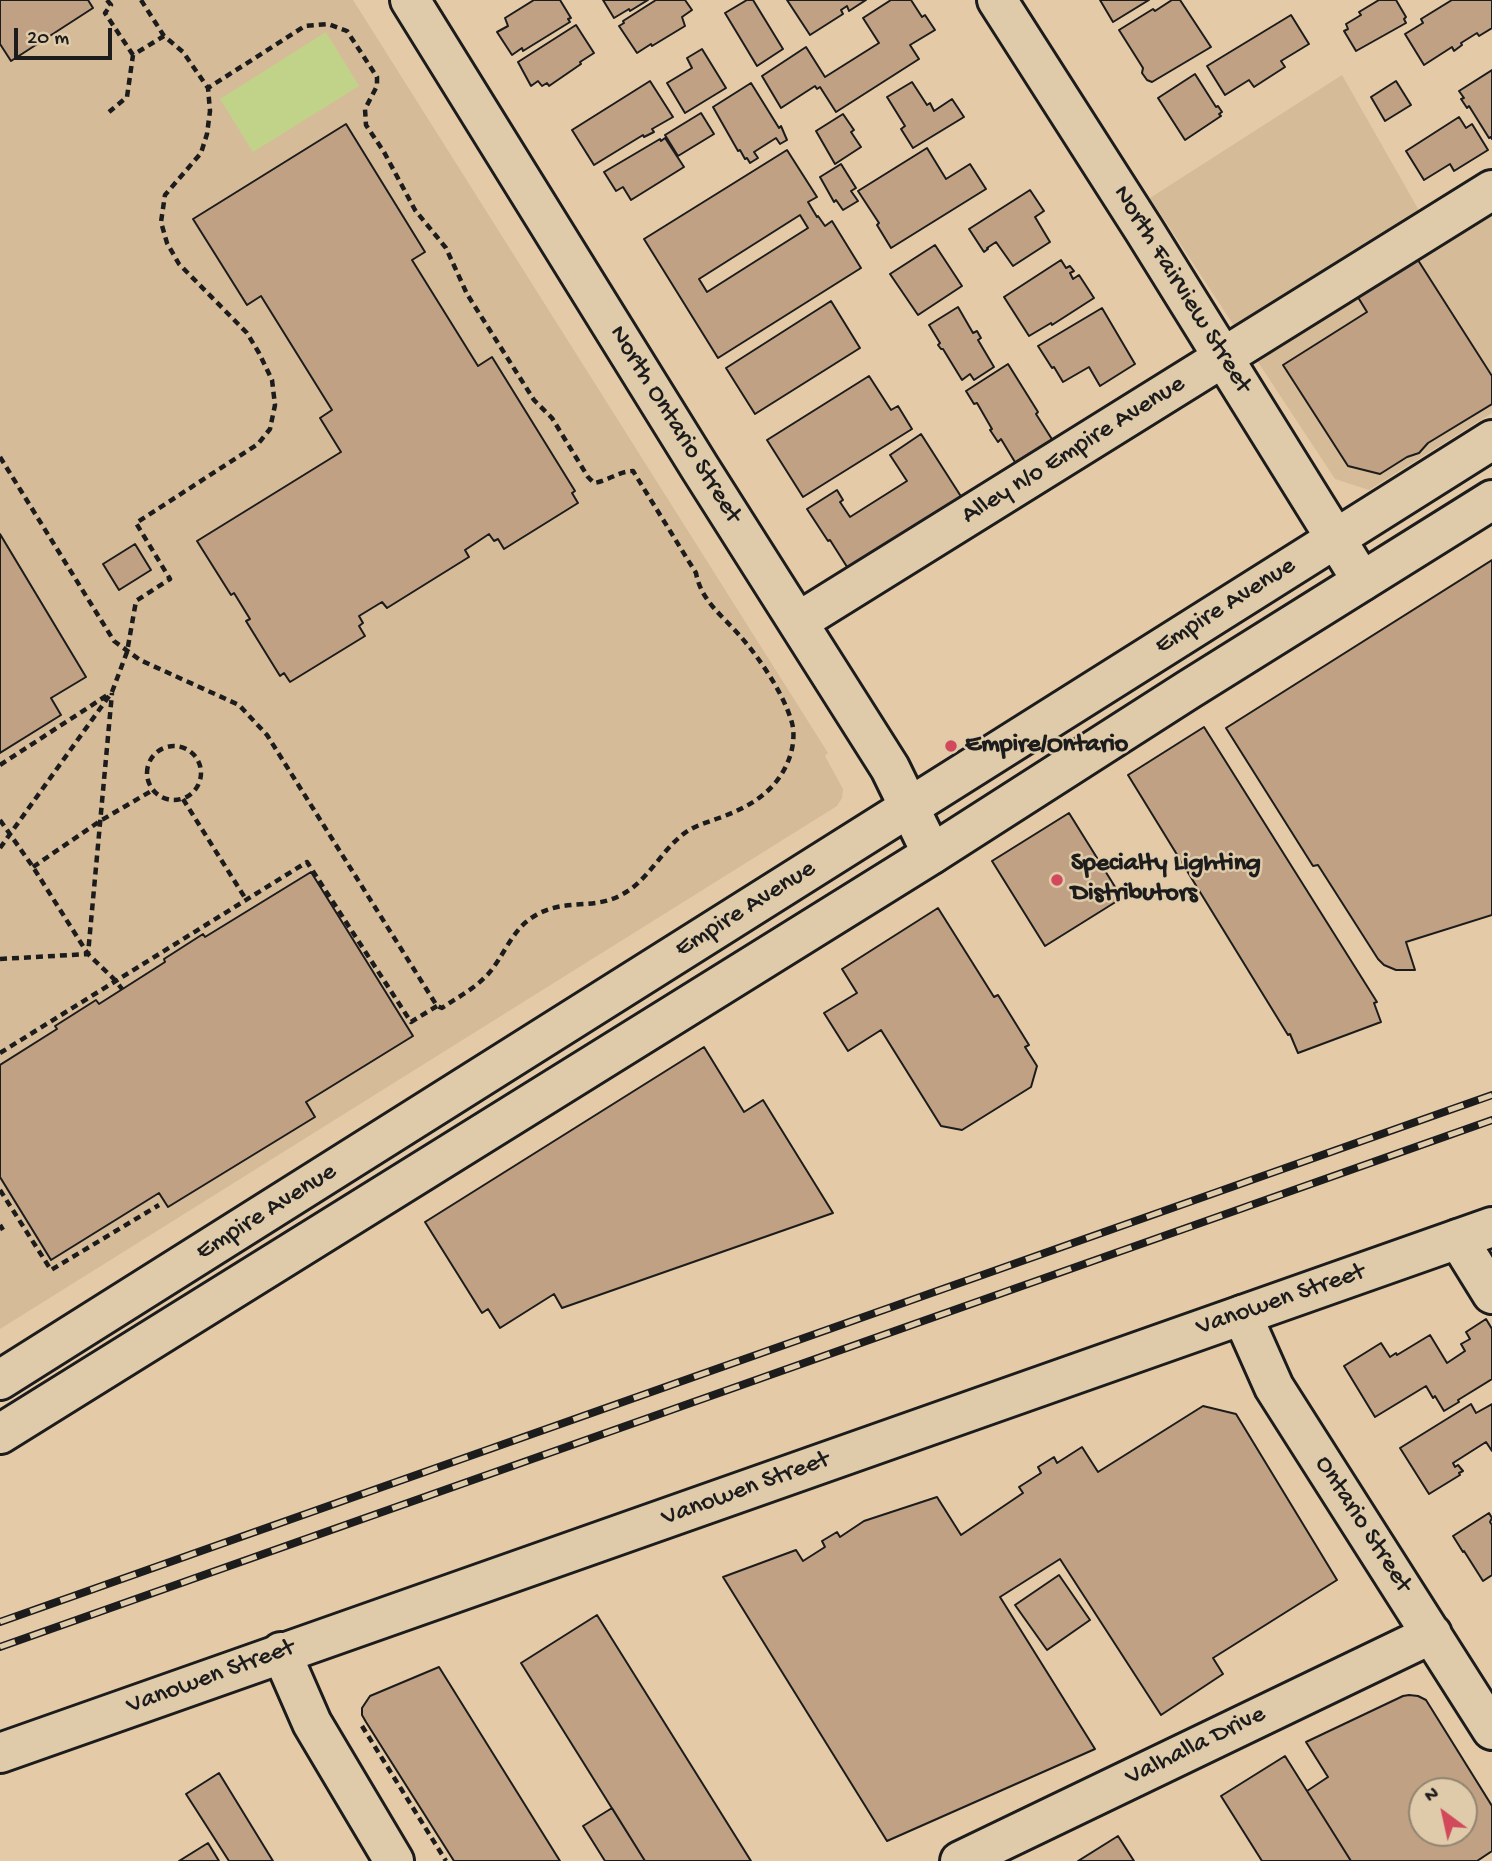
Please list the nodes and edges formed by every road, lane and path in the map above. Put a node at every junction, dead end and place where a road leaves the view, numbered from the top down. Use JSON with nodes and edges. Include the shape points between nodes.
{"nodes":[{"id":1,"x":107,"y":0,"type":"edge"},
{"id":2,"x":141,"y":0,"type":"edge"},
{"id":3,"x":410,"y":0,"type":"edge"},
{"id":4,"x":997,"y":0,"type":"edge"},
{"id":5,"x":164,"y":36,"type":"junction"},
{"id":6,"x":133,"y":55,"type":"junction"},
{"id":7,"x":208,"y":88,"type":"junction"},
{"id":8,"x":109,"y":111,"type":"dead end"},
{"id":9,"x":1492,"y":190,"type":"edge"},
{"id":10,"x":1222,"y":357,"type":"junction"},
{"id":11,"x":1492,"y":440,"type":"edge"},
{"id":12,"x":0,"y":457,"type":"edge"},
{"id":13,"x":1492,"y":500,"type":"edge"},
{"id":14,"x":1335,"y":538,"type":"junction"},
{"id":15,"x":1362,"y":581,"type":"junction"},
{"id":16,"x":798,"y":622,"type":"junction"},
{"id":17,"x":127,"y":652,"type":"junction"},
{"id":18,"x":113,"y":692,"type":"junction"},
{"id":19,"x":0,"y":765,"type":"edge"},
{"id":20,"x":153,"y":790,"type":"junction"},
{"id":21,"x":183,"y":799,"type":"junction"},
{"id":22,"x":908,"y":807,"type":"junction"},
{"id":23,"x":0,"y":820,"type":"edge"},
{"id":24,"x":100,"y":821,"type":"junction"},
{"id":25,"x":9,"y":835,"type":"junction"},
{"id":26,"x":0,"y":848,"type":"edge"},
{"id":27,"x":932,"y":854,"type":"junction"},
{"id":28,"x":33,"y":867,"type":"junction"},
{"id":29,"x":247,"y":901,"type":"junction"},
{"id":30,"x":88,"y":954,"type":"junction"},
{"id":31,"x":0,"y":959,"type":"edge"},
{"id":32,"x":116,"y":981,"type":"junction"},
{"id":33,"x":122,"y":989,"type":"dead end"},
{"id":34,"x":437,"y":1006,"type":"junction"},
{"id":35,"x":0,"y":1053,"type":"edge"},
{"id":36,"x":0,"y":1190,"type":"edge"},
{"id":37,"x":159,"y":1205,"type":"dead end"},
{"id":38,"x":1475,"y":1233,"type":"edge"},
{"id":39,"x":1492,"y":1294,"type":"edge"},
{"id":40,"x":1242,"y":1315,"type":"junction"},
{"id":41,"x":0,"y":1380,"type":"edge"},
{"id":42,"x":0,"y":1434,"type":"edge"},
{"id":43,"x":1432,"y":1634,"type":"junction"},
{"id":44,"x":281,"y":1653,"type":"junction"},
{"id":45,"x":362,"y":1726,"type":"dead end"},
{"id":46,"x":1492,"y":1730,"type":"edge"},
{"id":47,"x":0,"y":1753,"type":"edge"},
{"id":48,"x":394,"y":1861,"type":"edge"},
{"id":49,"x":446,"y":1861,"type":"edge"},
{"id":50,"x":960,"y":1861,"type":"edge"}],
"edges":[{"from":1,"to":6,"type":"path","via":[[111,5],[105,13]]},
{"from":2,"to":5,"type":"path"},
{"from":3,"to":16,"type":"main road","name":"North Ontario Street"},
{"from":4,"to":10,"type":"main road","name":"North Fairview Street"},
{"from":5,"to":6,"type":"path"},
{"from":5,"to":7,"type":"path","via":[[183,52]]},
{"from":6,"to":8,"type":"path","via":[[127,97]]},
{"from":7,"to":17,"type":"path","via":[[210,111],[201,153],[166,195],[161,222],[180,264],[247,333],[272,380],[275,405],[270,429],[258,444],[136,523],[170,579],[136,601]]},
{"from":7,"to":34,"type":"path","via":[[305,26],[328,24],[347,31],[377,77],[365,109],[366,125],[415,210],[446,248],[467,293],[534,400],[552,418],[594,483],[623,471],[633,471],[638,477],[696,573],[698,587],[751,649],[793,725],[793,750],[783,773],[756,802],[682,834],[638,884],[620,896],[546,910],[526,923],[477,985],[442,1008]]},
{"from":9,"to":10,"type":"main road","name":"Alley n/o Empire Avenue"},
{"from":10,"to":14,"type":"main road","name":"North Fairview Street"},
{"from":10,"to":16,"type":"main road","name":"Alley n/o Empire Avenue"},
{"from":11,"to":14,"type":"main road","name":"Empire Avenue"},
{"from":12,"to":17,"type":"path","via":[[114,642]]},
{"from":13,"to":15,"type":"main road","name":"Empire Avenue"},
{"from":14,"to":15,"type":"main road","name":"North Fairview Street"},
{"from":14,"to":22,"type":"main road","name":"Empire Avenue"},
{"from":15,"to":27,"type":"main road","name":"Empire Avenue"},
{"from":16,"to":22,"type":"main road","name":"North Ontario Street","via":[[890,768]]},
{"from":17,"to":18,"type":"path"},
{"from":17,"to":34,"type":"path","via":[[239,705],[267,736]]},
{"from":18,"to":19,"type":"path"},
{"from":18,"to":24,"type":"path"},
{"from":18,"to":25,"type":"path"},
{"from":20,"to":21,"type":"path","via":[[166,799]]},
{"from":20,"to":21,"type":"path","via":[[146,773],[152,756],[177,745],[193,753],[201,770],[197,787]]},
{"from":20,"to":24,"type":"path"},
{"from":21,"to":29,"type":"path"},
{"from":22,"to":27,"type":"main road","name":"North Ontario Street"},
{"from":22,"to":41,"type":"main road","name":"Empire Avenue"},
{"from":23,"to":25,"type":"path"},
{"from":24,"to":28,"type":"path"},
{"from":24,"to":30,"type":"path"},
{"from":25,"to":26,"type":"path"},
{"from":25,"to":28,"type":"path"},
{"from":27,"to":42,"type":"main road","name":"Empire Avenue"},
{"from":28,"to":30,"type":"path"},
{"from":29,"to":32,"type":"path"},
{"from":29,"to":34,"type":"path","via":[[307,862],[411,1022]]},
{"from":30,"to":31,"type":"path"},
{"from":30,"to":32,"type":"path"},
{"from":32,"to":33,"type":"path"},
{"from":32,"to":35,"type":"path"},
{"from":36,"to":37,"type":"path","via":[[51,1269]]},
{"from":38,"to":39,"type":"main road"},
{"from":38,"to":40,"type":"main road","name":"Vanowen Street"},
{"from":40,"to":43,"type":"main road","name":"Ontario Street","via":[[1274,1387]]},
{"from":40,"to":44,"type":"main road","name":"Vanowen Street"},
{"from":43,"to":46,"type":"main road","name":"Ontario Street"},
{"from":43,"to":50,"type":"main road","name":"Valhalla Drive"},
{"from":44,"to":47,"type":"main road","name":"Vanowen Street"},
{"from":44,"to":48,"type":"main road","via":[[312,1723]]},
{"from":45,"to":49,"type":"path"}]}
